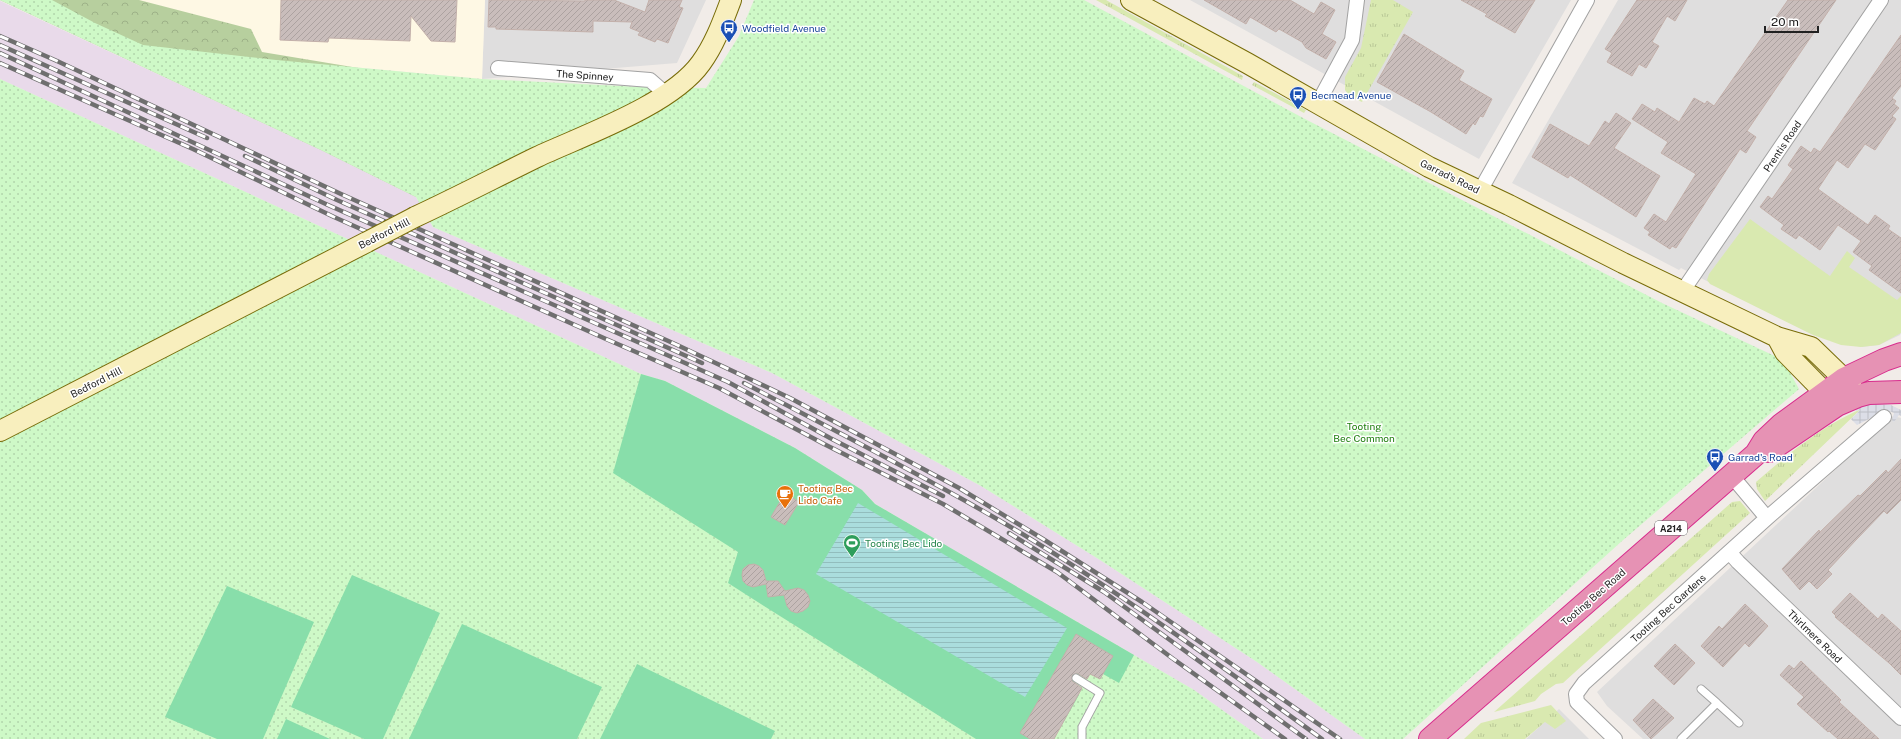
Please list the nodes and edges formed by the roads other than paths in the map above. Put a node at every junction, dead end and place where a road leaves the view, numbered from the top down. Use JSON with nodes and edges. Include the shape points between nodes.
{"nodes":[{"id":1,"x":731,"y":0,"type":"edge"},
{"id":2,"x":1131,"y":0,"type":"edge"},
{"id":3,"x":1358,"y":0,"type":"edge"},
{"id":4,"x":1587,"y":0,"type":"edge"},
{"id":5,"x":1882,"y":0,"type":"edge"},
{"id":6,"x":498,"y":68,"type":"dead end"},
{"id":7,"x":666,"y":94,"type":"junction"},
{"id":8,"x":1318,"y":103,"type":"junction"},
{"id":9,"x":1480,"y":191,"type":"junction"},
{"id":10,"x":1682,"y":292,"type":"junction"},
{"id":11,"x":1777,"y":337,"type":"junction"},
{"id":12,"x":1901,"y":354,"type":"edge"},
{"id":13,"x":1851,"y":388,"type":"junction"},
{"id":14,"x":1901,"y":392,"type":"edge"},
{"id":15,"x":1831,"y":399,"type":"junction"},
{"id":16,"x":1884,"y":417,"type":"dead end"},
{"id":17,"x":0,"y":431,"type":"edge"},
{"id":18,"x":1731,"y":475,"type":"junction"},
{"id":19,"x":1767,"y":518,"type":"junction"},
{"id":20,"x":1730,"y":553,"type":"junction"},
{"id":21,"x":1076,"y":678,"type":"dead end"},
{"id":22,"x":1701,"y":689,"type":"dead end"},
{"id":23,"x":1717,"y":703,"type":"junction"},
{"id":24,"x":1901,"y":718,"type":"edge"},
{"id":25,"x":1739,"y":723,"type":"dead end"},
{"id":26,"x":1434,"y":735,"type":"edge"},
{"id":27,"x":1082,"y":739,"type":"edge"},
{"id":28,"x":1615,"y":739,"type":"edge"},
{"id":29,"x":1681,"y":739,"type":"edge"}],
"edges":[{"from":1,"to":7,"type":"main road","name":"Bedford Hill","via":[[701,63],[684,81]]},
{"from":2,"to":8,"type":"main road","name":"Garrad's Road"},
{"from":3,"to":8,"type":"street","via":[[1352,40]]},
{"from":4,"to":9,"type":"street"},
{"from":5,"to":10,"type":"street","name":"Prentis Road"},
{"from":6,"to":7,"type":"street","name":"The Spinney","via":[[650,80]]},
{"from":7,"to":17,"type":"main road","name":"Bedford Hill","bridge":true,"via":[[622,119],[538,157],[367,242]]},
{"from":8,"to":9,"type":"main road","name":"Garrad's Road","via":[[1429,167]]},
{"from":9,"to":10,"type":"main road","name":"Garrad's Road"},
{"from":10,"to":11,"type":"main road","name":"Garrad's Road"},
{"from":11,"to":13,"type":"main road","name":"Garrad's Road","via":[[1811,347]]},
{"from":11,"to":15,"type":"main road","via":[[1785,352]]},
{"from":12,"to":13,"type":"highway","number":"A214","via":[[1884,360]]},
{"from":13,"to":14,"type":"highway","name":"Tooting Bec Road","number":"A214","via":[[1869,393]]},
{"from":13,"to":15,"type":"highway","name":"Tooting Bec Road","number":"A214"},
{"from":15,"to":18,"type":"highway","name":"Tooting Bec Road","number":"A214","via":[[1771,434],[1756,454]]},
{"from":16,"to":19,"type":"street","name":"Tooting Bec Gardens"},
{"from":18,"to":19,"type":"street"},
{"from":18,"to":26,"type":"highway","name":"Tooting Bec Road","number":"A214"},
{"from":19,"to":20,"type":"street","name":"Tooting Bec Gardens"},
{"from":20,"to":24,"type":"street","name":"Thirlmere Road"},
{"from":20,"to":28,"type":"street","name":"Tooting Bec Gardens","via":[[1584,683],[1576,694],[1577,702]]},
{"from":21,"to":27,"type":"lane","via":[[1100,693],[1082,726]]},
{"from":22,"to":23,"type":"lane"},
{"from":23,"to":25,"type":"lane"},
{"from":23,"to":29,"type":"lane"}]}
